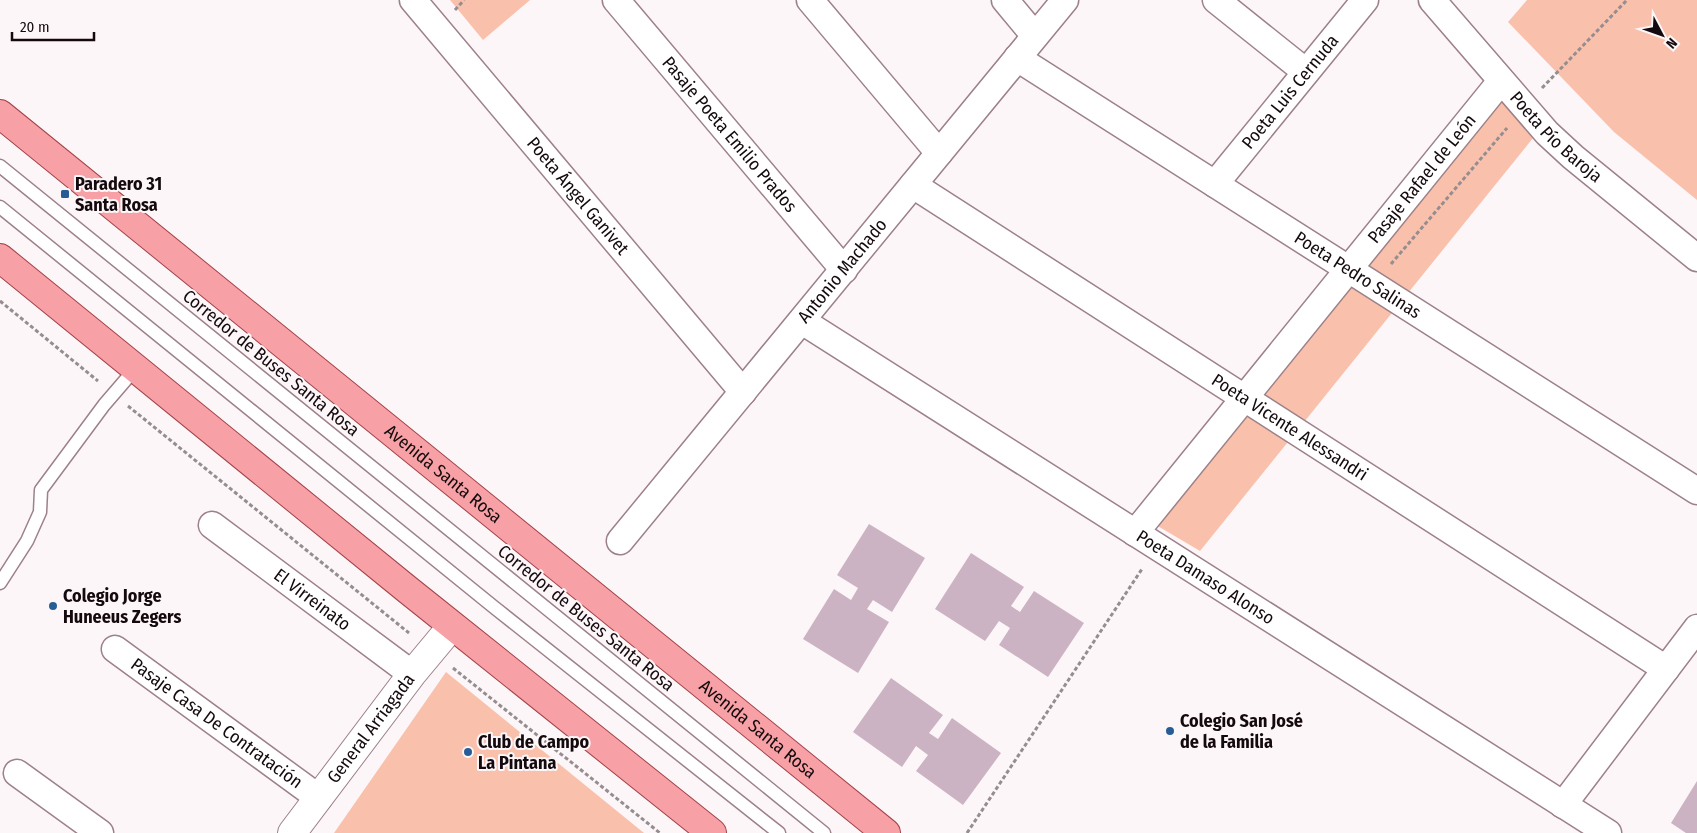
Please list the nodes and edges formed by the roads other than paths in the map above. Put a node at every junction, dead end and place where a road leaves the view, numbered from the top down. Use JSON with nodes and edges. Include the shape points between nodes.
{"nodes":[{"id":1,"x":413,"y":0,"type":"edge"},
{"id":2,"x":616,"y":0,"type":"edge"},
{"id":3,"x":810,"y":0,"type":"edge"},
{"id":4,"x":1005,"y":0,"type":"edge"},
{"id":5,"x":1065,"y":0,"type":"edge"},
{"id":6,"x":1216,"y":0,"type":"edge"},
{"id":7,"x":1366,"y":0,"type":"edge"},
{"id":8,"x":1432,"y":0,"type":"edge"},
{"id":9,"x":1035,"y":36,"type":"junction"},
{"id":10,"x":1018,"y":58,"type":"junction"},
{"id":11,"x":1306,"y":72,"type":"junction"},
{"id":12,"x":1501,"y":81,"type":"junction"},
{"id":13,"x":0,"y":114,"type":"edge"},
{"id":14,"x":940,"y":153,"type":"junction"},
{"id":15,"x":0,"y":166,"type":"edge"},
{"id":16,"x":1215,"y":184,"type":"junction"},
{"id":17,"x":913,"y":185,"type":"junction"},
{"id":18,"x":0,"y":207,"type":"edge"},
{"id":19,"x":0,"y":258,"type":"edge"},
{"id":20,"x":1697,"y":258,"type":"edge"},
{"id":21,"x":1348,"y":269,"type":"junction"},
{"id":22,"x":844,"y":270,"type":"junction"},
{"id":23,"x":802,"y":321,"type":"junction"},
{"id":24,"x":135,"y":369,"type":"junction"},
{"id":25,"x":743,"y":392,"type":"junction"},
{"id":26,"x":1244,"y":398,"type":"junction"},
{"id":27,"x":1697,"y":491,"type":"edge"},
{"id":28,"x":212,"y":525,"type":"dead end"},
{"id":29,"x":1135,"y":533,"type":"junction"},
{"id":30,"x":620,"y":541,"type":"dead end"},
{"id":31,"x":0,"y":583,"type":"edge"},
{"id":32,"x":452,"y":626,"type":"junction"},
{"id":33,"x":1697,"y":628,"type":"edge"},
{"id":34,"x":115,"y":649,"type":"dead end"},
{"id":35,"x":1666,"y":669,"type":"junction"},
{"id":36,"x":412,"y":674,"type":"junction"},
{"id":37,"x":16,"y":773,"type":"dead end"},
{"id":38,"x":319,"y":798,"type":"junction"},
{"id":39,"x":1563,"y":805,"type":"junction"},
{"id":40,"x":100,"y":833,"type":"edge"},
{"id":41,"x":292,"y":833,"type":"edge"},
{"id":42,"x":712,"y":833,"type":"edge"},
{"id":43,"x":779,"y":833,"type":"edge"},
{"id":44,"x":824,"y":833,"type":"edge"},
{"id":45,"x":886,"y":833,"type":"edge"},
{"id":46,"x":1608,"y":833,"type":"edge"}],
"edges":[{"from":1,"to":25,"type":"street","name":"Poeta Ángel Ganivet"},
{"from":2,"to":22,"type":"street","name":"Pasaje Poeta Emilio Prados"},
{"from":3,"to":14,"type":"street"},
{"from":4,"to":9,"type":"street"},
{"from":5,"to":9,"type":"street","name":"Antonio Machado"},
{"from":6,"to":11,"type":"street"},
{"from":7,"to":11,"type":"street","name":"Poeta Luis Cernuda"},
{"from":8,"to":12,"type":"street","name":"Poeta Pío Baroja"},
{"from":9,"to":10,"type":"street","name":"Antonio Machado"},
{"from":10,"to":14,"type":"street","name":"Antonio Machado"},
{"from":10,"to":16,"type":"street","name":"Poeta Pedro Salinas"},
{"from":11,"to":16,"type":"street","name":"Poeta Luis Cernuda"},
{"from":12,"to":20,"type":"street","name":"Poeta Pío Baroja","via":[[1573,156]]},
{"from":12,"to":21,"type":"street","name":"Pasaje Rafael de León"},
{"from":13,"to":45,"type":"main road","name":"Avenida Santa Rosa"},
{"from":14,"to":17,"type":"street","name":"Antonio Machado"},
{"from":15,"to":44,"type":"lane","name":"Corredor de Buses Santa Rosa"},
{"from":16,"to":21,"type":"street","name":"Poeta Pedro Salinas"},
{"from":17,"to":22,"type":"street","name":"Antonio Machado"},
{"from":17,"to":26,"type":"street","name":"Poeta Vicente Alessandri"},
{"from":18,"to":43,"type":"lane","via":[[495,608]]},
{"from":19,"to":24,"type":"main road"},
{"from":21,"to":26,"type":"street","name":"Pasaje Rafael de León"},
{"from":21,"to":27,"type":"street","name":"Poeta Pedro Salinas"},
{"from":22,"to":23,"type":"street","name":"Antonio Machado"},
{"from":23,"to":25,"type":"street","name":"Antonio Machado"},
{"from":23,"to":29,"type":"street","name":"Poeta Damaso Alonso"},
{"from":24,"to":31,"type":"lane","via":[[41,490],[40,512],[27,541]]},
{"from":24,"to":32,"type":"main road"},
{"from":25,"to":30,"type":"street","name":"Antonio Machado"},
{"from":26,"to":29,"type":"street","name":"Pasaje Rafael de León"},
{"from":26,"to":35,"type":"street","name":"Poeta Vicente Alessandri"},
{"from":28,"to":36,"type":"street","name":"El Virreinato"},
{"from":29,"to":39,"type":"street","name":"Poeta Damaso Alonso"},
{"from":32,"to":36,"type":"street","name":"General Arriagada"},
{"from":32,"to":42,"type":"main road"},
{"from":33,"to":35,"type":"street"},
{"from":34,"to":38,"type":"street","name":"Pasaje Casa De Contratación"},
{"from":35,"to":39,"type":"street"},
{"from":36,"to":38,"type":"street","name":"General Arriagada"},
{"from":37,"to":40,"type":"street"},
{"from":38,"to":41,"type":"street","name":"General Arriagada"},
{"from":39,"to":46,"type":"street","name":"Poeta Damaso Alonso"}]}
